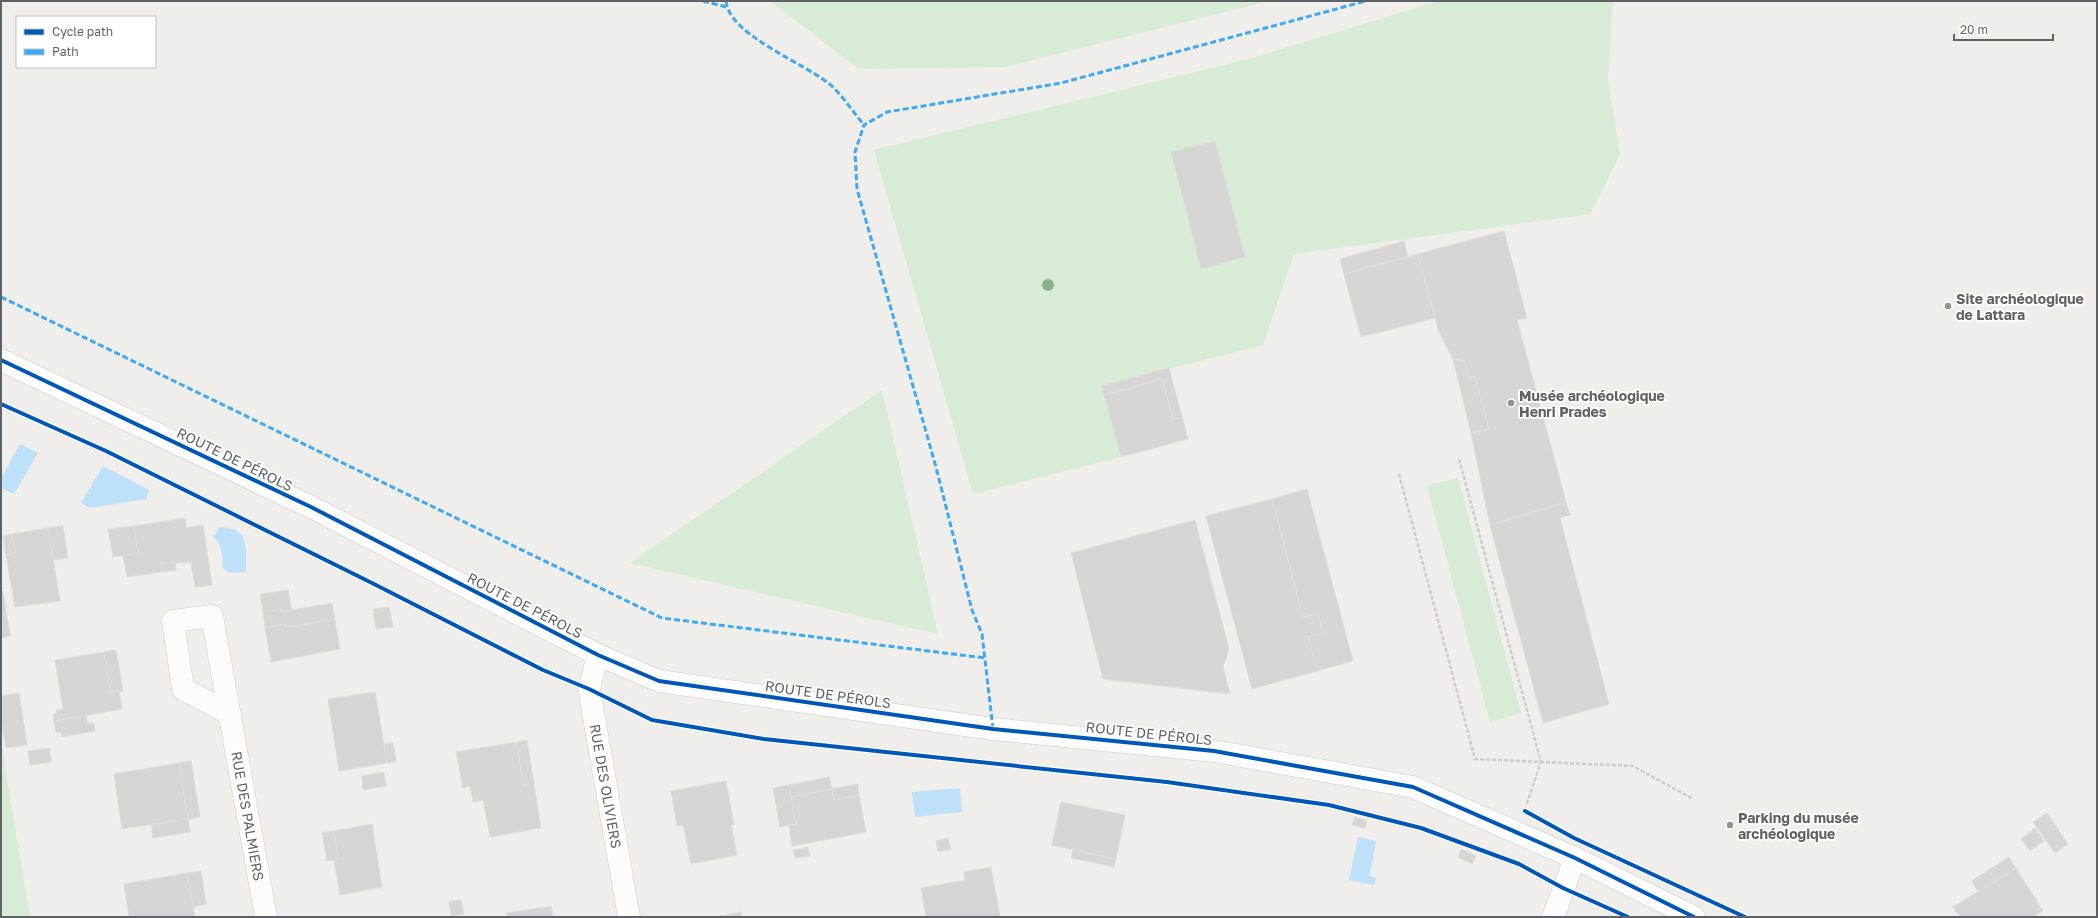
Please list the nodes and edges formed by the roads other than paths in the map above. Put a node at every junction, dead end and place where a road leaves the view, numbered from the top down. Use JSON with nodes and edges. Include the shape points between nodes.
{"nodes":[{"id":1,"x":1,"y":360,"type":"edge"},
{"id":2,"x":598,"y":655,"type":"junction"},
{"id":3,"x":230,"y":714,"type":"dead end"},
{"id":4,"x":1575,"y":858,"type":"junction"},
{"id":5,"x":266,"y":917,"type":"edge"},
{"id":6,"x":629,"y":917,"type":"edge"},
{"id":7,"x":1552,"y":917,"type":"edge"},
{"id":8,"x":1694,"y":917,"type":"edge"}],
"edges":[{"from":1,"to":2,"type":"street","name":"ROUTE DE PÉROLS","via":[[311,507]]},
{"from":2,"to":4,"type":"street","name":"ROUTE DE PÉROLS","via":[[658,681],[993,729],[1214,750],[1413,787]]},
{"from":2,"to":6,"type":"street","name":"RUE DES OLIVIERS","via":[[590,689]]},
{"from":3,"to":5,"type":"street","name":"RUE DES PALMIERS"},
{"from":4,"to":7,"type":"street"},
{"from":4,"to":8,"type":"street","name":"ROUTE DE PÉROLS"}]}
